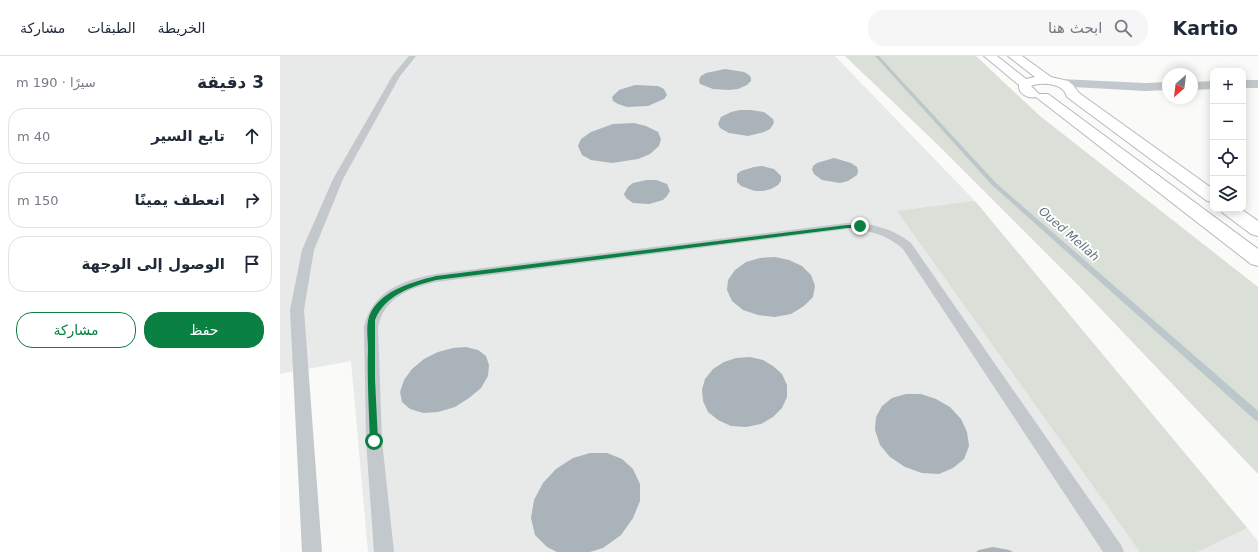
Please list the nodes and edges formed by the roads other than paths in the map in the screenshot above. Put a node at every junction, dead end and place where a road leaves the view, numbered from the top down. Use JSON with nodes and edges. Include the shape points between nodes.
{"nodes":[{"id":1,"x":413,"y":56,"type":"edge"},
{"id":2,"x":990,"y":56,"type":"edge"},
{"id":3,"x":1014,"y":56,"type":"edge"},
{"id":4,"x":1054,"y":82,"type":"junction"},
{"id":5,"x":1025,"y":84,"type":"junction"},
{"id":6,"x":1246,"y":84,"type":"edge"},
{"id":7,"x":1258,"y":84,"type":"edge"},
{"id":8,"x":1210,"y":85,"type":"edge"},
{"id":9,"x":1162,"y":86,"type":"edge"},
{"id":10,"x":1198,"y":86,"type":"edge"},
{"id":11,"x":1145,"y":87,"type":"junction"},
{"id":12,"x":1072,"y":93,"type":"junction"},
{"id":13,"x":1043,"y":98,"type":"junction"},
{"id":14,"x":1210,"y":195,"type":"edge"},
{"id":15,"x":1233,"y":212,"type":"edge"},
{"id":16,"x":1258,"y":230,"type":"edge"},
{"id":17,"x":1258,"y":259,"type":"edge"},
{"id":18,"x":312,"y":552,"type":"edge"},
{"id":19,"x":384,"y":552,"type":"edge"},
{"id":20,"x":1114,"y":552,"type":"edge"}],
"edges":[{"from":1,"to":18,"type":"lane","via":[[397,75],[338,179],[308,250],[297,310]]},
{"from":2,"to":5,"type":"highway"},
{"from":3,"to":4,"type":"highway"},
{"from":4,"to":5,"type":"highway","via":[[1034,80]]},
{"from":4,"to":11,"type":"street"},
{"from":4,"to":12,"type":"highway","via":[[1068,87]]},
{"from":5,"to":13,"type":"highway","via":[[1027,91]]},
{"from":6,"to":7,"type":"street"},
{"from":8,"to":10,"type":"street"},
{"from":9,"to":11,"type":"street"},
{"from":11,"to":12,"type":"street"},
{"from":12,"to":13,"type":"highway","via":[[1062,99]]},
{"from":12,"to":14,"type":"highway"},
{"from":13,"to":17,"type":"highway"},
{"from":15,"to":16,"type":"highway"},
{"from":19,"to":20,"type":"lane","via":[[374,441],[371,320],[374,312],[387,299],[410,284],[436,278],[853,226],[882,231],[907,246]]}]}
